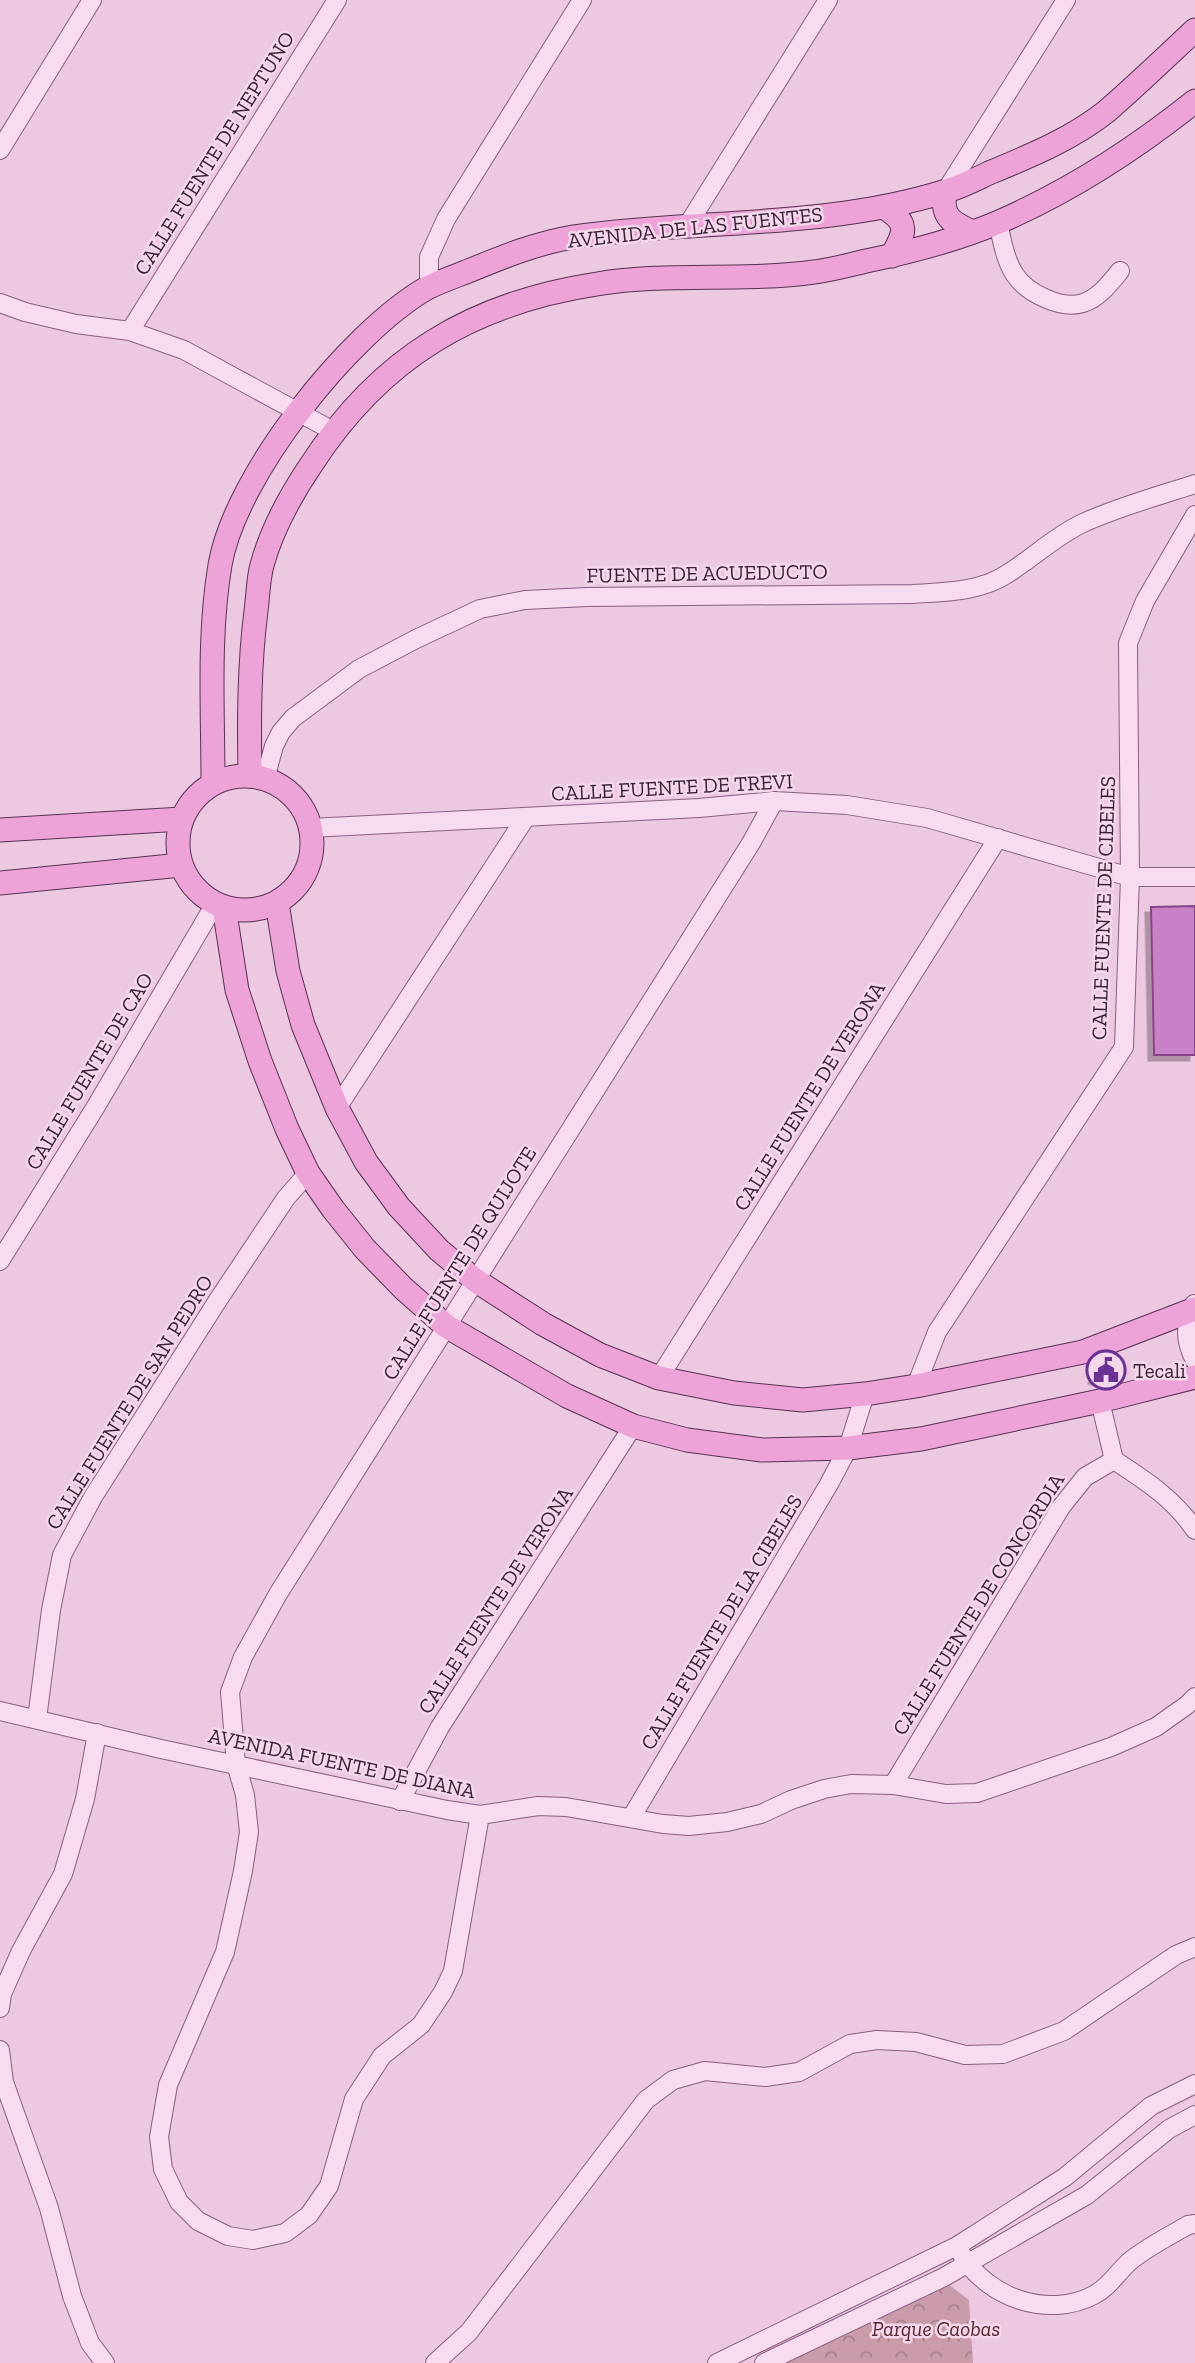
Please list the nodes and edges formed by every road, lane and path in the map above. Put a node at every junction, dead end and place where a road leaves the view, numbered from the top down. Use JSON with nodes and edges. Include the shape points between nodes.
{"nodes":[{"id":1,"x":92,"y":0,"type":"edge"},
{"id":2,"x":337,"y":0,"type":"edge"},
{"id":3,"x":582,"y":0,"type":"edge"},
{"id":4,"x":828,"y":0,"type":"edge"},
{"id":5,"x":1066,"y":0,"type":"edge"},
{"id":6,"x":1195,"y":30,"type":"edge"},
{"id":7,"x":1195,"y":101,"type":"edge"},
{"id":8,"x":0,"y":150,"type":"edge"},
{"id":9,"x":945,"y":192,"type":"junction"},
{"id":10,"x":884,"y":207,"type":"junction"},
{"id":11,"x":998,"y":223,"type":"junction"},
{"id":12,"x":687,"y":226,"type":"junction"},
{"id":13,"x":972,"y":232,"type":"junction"},
{"id":14,"x":892,"y":256,"type":"junction"},
{"id":15,"x":1120,"y":271,"type":"dead end"},
{"id":16,"x":429,"y":287,"type":"junction"},
{"id":17,"x":0,"y":303,"type":"edge"},
{"id":18,"x":130,"y":331,"type":"junction"},
{"id":19,"x":299,"y":412,"type":"junction"},
{"id":20,"x":333,"y":431,"type":"junction"},
{"id":21,"x":1195,"y":484,"type":"edge"},
{"id":22,"x":1195,"y":515,"type":"edge"},
{"id":23,"x":258,"y":778,"type":"junction"},
{"id":24,"x":213,"y":783,"type":"junction"},
{"id":25,"x":774,"y":801,"type":"junction"},
{"id":26,"x":526,"y":817,"type":"junction"},
{"id":27,"x":182,"y":819,"type":"junction"},
{"id":28,"x":310,"y":828,"type":"junction"},
{"id":29,"x":0,"y":830,"type":"edge"},
{"id":30,"x":998,"y":838,"type":"junction"},
{"id":31,"x":181,"y":865,"type":"junction"},
{"id":32,"x":1130,"y":877,"type":"junction"},
{"id":33,"x":1195,"y":877,"type":"edge"},
{"id":34,"x":0,"y":883,"type":"edge"},
{"id":35,"x":277,"y":903,"type":"junction"},
{"id":36,"x":220,"y":906,"type":"junction"},
{"id":37,"x":337,"y":1108,"type":"junction"},
{"id":38,"x":308,"y":1172,"type":"junction"},
{"id":39,"x":0,"y":1261,"type":"edge"},
{"id":40,"x":475,"y":1280,"type":"junction"},
{"id":41,"x":1194,"y":1306,"type":"edge"},
{"id":42,"x":446,"y":1326,"type":"junction"},
{"id":43,"x":1195,"y":1360,"type":"edge"},
{"id":44,"x":1195,"y":1377,"type":"edge"},
{"id":45,"x":659,"y":1378,"type":"junction"},
{"id":46,"x":916,"y":1386,"type":"junction"},
{"id":47,"x":865,"y":1394,"type":"junction"},
{"id":48,"x":1100,"y":1401,"type":"junction"},
{"id":49,"x":633,"y":1426,"type":"junction"},
{"id":50,"x":848,"y":1448,"type":"junction"},
{"id":51,"x":1114,"y":1461,"type":"junction"},
{"id":52,"x":1195,"y":1530,"type":"edge"},
{"id":53,"x":1195,"y":1697,"type":"edge"},
{"id":54,"x":0,"y":1712,"type":"edge"},
{"id":55,"x":37,"y":1719,"type":"junction"},
{"id":56,"x":97,"y":1733,"type":"junction"},
{"id":57,"x":236,"y":1764,"type":"junction"},
{"id":58,"x":893,"y":1785,"type":"junction"},
{"id":59,"x":400,"y":1801,"type":"junction"},
{"id":60,"x":480,"y":1815,"type":"junction"},
{"id":61,"x":631,"y":1818,"type":"junction"},
{"id":62,"x":1195,"y":1947,"type":"edge"},
{"id":63,"x":0,"y":2008,"type":"edge"},
{"id":64,"x":0,"y":2050,"type":"edge"},
{"id":65,"x":1195,"y":2084,"type":"edge"},
{"id":66,"x":1195,"y":2115,"type":"edge"},
{"id":67,"x":1195,"y":2224,"type":"edge"},
{"id":68,"x":957,"y":2246,"type":"junction"},
{"id":69,"x":968,"y":2264,"type":"junction"},
{"id":70,"x":105,"y":2363,"type":"edge"},
{"id":71,"x":435,"y":2363,"type":"edge"},
{"id":72,"x":717,"y":2363,"type":"edge"},
{"id":73,"x":764,"y":2363,"type":"edge"}],
"edges":[{"from":1,"to":8,"type":"street"},
{"from":2,"to":18,"type":"street","name":"CALLE FUENTE DE NEPTUNO"},
{"from":3,"to":16,"type":"street","via":[[446,219],[429,257]]},
{"from":4,"to":12,"type":"street"},
{"from":5,"to":9,"type":"street"},
{"from":6,"to":9,"type":"main road","name":"AVENIDA DE LAS FUENTES","via":[[1104,113],[1049,148]]},
{"from":7,"to":11,"type":"main road","via":[[1123,155]]},
{"from":9,"to":10,"type":"main road","name":"AVENIDA DE LAS FUENTES"},
{"from":9,"to":13,"type":"main road","via":[[947,217]]},
{"from":10,"to":12,"type":"main road","name":"AVENIDA DE LAS FUENTES"},
{"from":10,"to":14,"type":"main road","via":[[904,229]]},
{"from":11,"to":13,"type":"main road"},
{"from":11,"to":15,"type":"street","via":[[1014,273],[1042,296],[1070,305],[1083,303]]},
{"from":12,"to":16,"type":"main road","name":"AVENIDA DE LAS FUENTES","via":[[569,238],[502,257]]},
{"from":13,"to":14,"type":"main road"},
{"from":14,"to":20,"type":"main road","via":[[815,272],[600,283],[524,301],[479,316],[436,338],[370,390]]},
{"from":16,"to":19,"type":"main road","name":"AVENIDA DE LAS FUENTES","via":[[359,341]]},
{"from":17,"to":18,"type":"street","via":[[76,324]]},
{"from":18,"to":19,"type":"street","via":[[184,350]]},
{"from":19,"to":20,"type":"street"},
{"from":19,"to":24,"type":"main road","name":"AVENIDA DE LAS FUENTES","via":[[240,506],[220,562],[214,618]]},
{"from":20,"to":23,"type":"main road","via":[[296,488],[261,567],[250,657]]},
{"from":21,"to":23,"type":"street","name":"FUENTE DE ACUEDUCTO","via":[[1082,524],[1005,576],[963,591],[587,597],[525,600],[480,609],[359,669],[293,718]]},
{"from":22,"to":32,"type":"street","name":"CALLE FUENTE DE CIBELES","via":[[1145,601],[1128,643]]},
{"from":23,"to":24,"type":"main road","via":[[231,777]]},
{"from":23,"to":28,"type":"main road","via":[[294,798]]},
{"from":24,"to":27,"type":"main road","via":[[194,798]]},
{"from":25,"to":26,"type":"street","name":"CALLE FUENTE DE TREVI"},
{"from":25,"to":30,"type":"street","name":"CALLE FUENTE DE TREVI","via":[[927,818]]},
{"from":25,"to":40,"type":"street","name":"CALLE FUENTE DE QUIJOTE"},
{"from":26,"to":28,"type":"street","name":"CALLE FUENTE DE TREVI"},
{"from":26,"to":37,"type":"street"},
{"from":27,"to":29,"type":"main road"},
{"from":27,"to":31,"type":"main road","via":[[177,842]]},
{"from":28,"to":35,"type":"main road","via":[[310,863],[291,893]]},
{"from":30,"to":32,"type":"street","name":"CALLE FUENTE DE TREVI"},
{"from":30,"to":45,"type":"street","name":"CALLE FUENTE DE VERONA"},
{"from":31,"to":34,"type":"main road"},
{"from":31,"to":36,"type":"main road","via":[[201,894]]},
{"from":32,"to":33,"type":"street","name":"CALLE FUENTE DE TREVI"},
{"from":32,"to":46,"type":"street","name":"CALLE FUENTE DE CIBELES","via":[[1124,1047],[937,1332]]},
{"from":35,"to":36,"type":"main road","via":[[242,911]]},
{"from":35,"to":37,"type":"main road","via":[[303,1025]]},
{"from":36,"to":38,"type":"main road","via":[[241,1002],[260,1061]]},
{"from":36,"to":39,"type":"street","name":"CALLE FUENTE DE CAO"},
{"from":37,"to":40,"type":"main road","via":[[366,1162],[399,1207]]},
{"from":38,"to":42,"type":"main road","via":[[365,1249]]},
{"from":38,"to":55,"type":"street","name":"CALLE FUENTE DE SAN PEDRO","via":[[218,1300],[93,1497],[62,1555]]},
{"from":40,"to":42,"type":"street","name":"CALLE FUENTE DE QUIJOTE"},
{"from":40,"to":45,"type":"main road","via":[[600,1355]]},
{"from":41,"to":43,"type":"street","via":[[1187,1343]]},
{"from":41,"to":46,"type":"main road","via":[[1083,1352]]},
{"from":42,"to":49,"type":"main road","via":[[568,1396]]},
{"from":42,"to":57,"type":"street","name":"CALLE FUENTE DE QUIJOTE","via":[[243,1657],[230,1692]]},
{"from":44,"to":48,"type":"main road"},
{"from":45,"to":47,"type":"main road","via":[[734,1393],[803,1400]]},
{"from":46,"to":47,"type":"main road"},
{"from":47,"to":50,"type":"street","name":"CALLE FUENTE DE LA CIBELES"},
{"from":48,"to":50,"type":"main road","via":[[921,1439]]},
{"from":48,"to":51,"type":"street"},
{"from":49,"to":50,"type":"main road","via":[[687,1440],[762,1450]]},
{"from":49,"to":59,"type":"street","name":"CALLE FUENTE DE VERONA","via":[[440,1727]]},
{"from":50,"to":61,"type":"street","name":"CALLE FUENTE DE LA CIBELES"},
{"from":51,"to":52,"type":"street","via":[[1156,1487]]},
{"from":51,"to":58,"type":"street","name":"CALLE FUENTE DE CONCORDIA","via":[[1084,1477],[1061,1507]]},
{"from":53,"to":58,"type":"street","name":"AVENIDA FUENTE DE DIANA","via":[[1156,1727],[1111,1747],[977,1793],[946,1794]]},
{"from":54,"to":55,"type":"street","name":"AVENIDA FUENTE DE DIANA"},
{"from":55,"to":56,"type":"street","name":"AVENIDA FUENTE DE DIANA"},
{"from":56,"to":57,"type":"street","name":"AVENIDA FUENTE DE DIANA"},
{"from":56,"to":63,"type":"street","via":[[85,1799],[63,1874],[21,1951]]},
{"from":57,"to":59,"type":"street","name":"AVENIDA FUENTE DE DIANA"},
{"from":57,"to":60,"type":"street","name":"CALLE FUENTE DE QUIJOTE","via":[[249,1832],[243,1871],[225,1952],[168,2085],[159,2137],[163,2169],[179,2202],[198,2221],[228,2236],[253,2240],[285,2234],[309,2215],[329,2186],[354,2099],[382,2056],[421,2025],[453,1971]]},
{"from":58,"to":61,"type":"street","name":"AVENIDA FUENTE DE DIANA","via":[[824,1789],[727,1822],[689,1826]]},
{"from":59,"to":60,"type":"street","name":"AVENIDA FUENTE DE DIANA"},
{"from":60,"to":61,"type":"street","name":"AVENIDA FUENTE DE DIANA","via":[[538,1806]]},
{"from":62,"to":71,"type":"street","via":[[1176,1955],[1064,2031],[1003,2054],[965,2055],[916,2042],[877,2039],[850,2044],[799,2072],[765,2077],[705,2071],[673,2080],[646,2100],[469,2332]]},
{"from":64,"to":70,"type":"street","via":[[4,2082],[49,2208],[72,2296],[90,2343]]},
{"from":65,"to":68,"type":"street","via":[[1151,2106],[1065,2177]]},
{"from":66,"to":69,"type":"street","via":[[1168,2129],[1087,2195]]},
{"from":67,"to":69,"type":"street","via":[[1129,2262],[1096,2294],[1069,2303],[1013,2298],[988,2284]]},
{"from":68,"to":69,"type":"street"},
{"from":68,"to":72,"type":"street"},
{"from":69,"to":73,"type":"street"}]}
